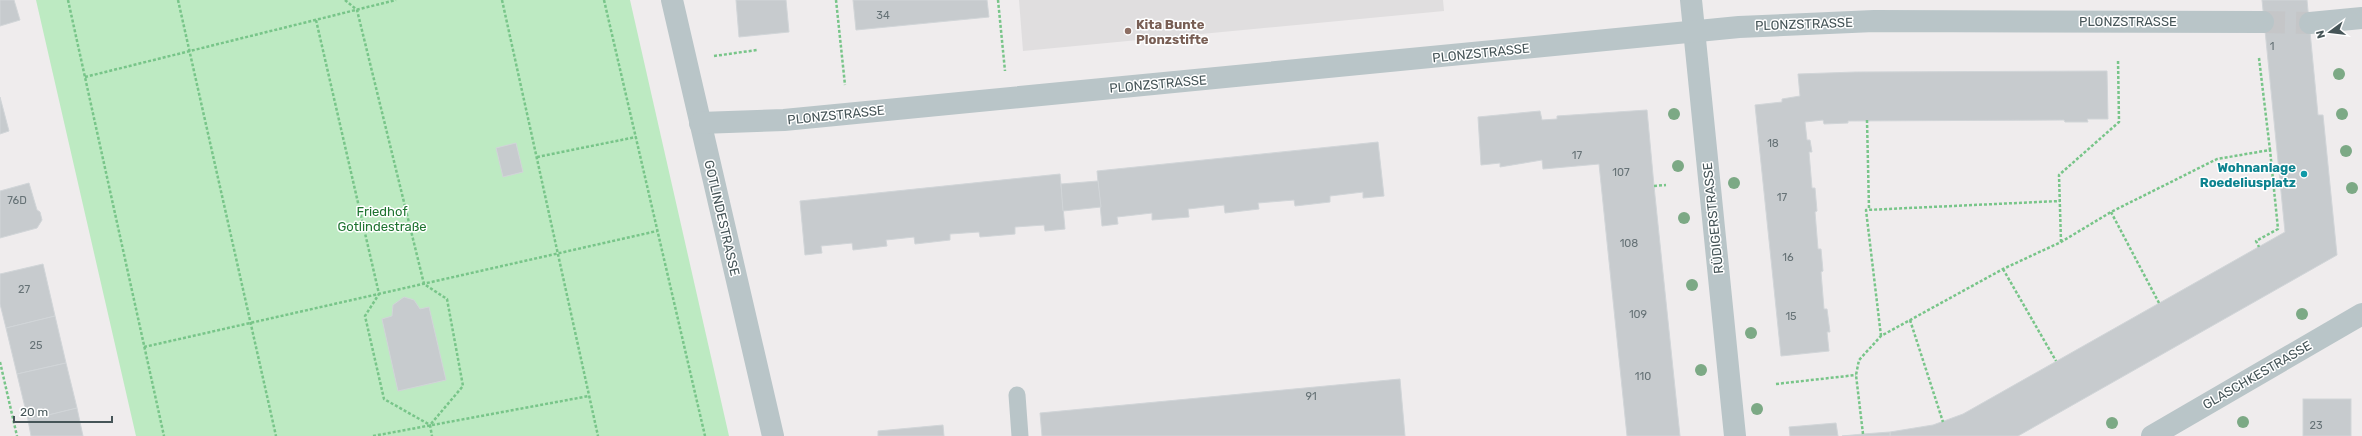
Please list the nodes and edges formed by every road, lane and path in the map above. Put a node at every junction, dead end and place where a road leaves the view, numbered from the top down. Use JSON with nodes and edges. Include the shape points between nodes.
{"nodes":[{"id":1,"x":68,"y":0,"type":"edge"},
{"id":2,"x":178,"y":0,"type":"edge"},
{"id":3,"x":345,"y":0,"type":"edge"},
{"id":4,"x":396,"y":0,"type":"edge"},
{"id":5,"x":502,"y":0,"type":"edge"},
{"id":6,"x":604,"y":0,"type":"edge"},
{"id":7,"x":672,"y":0,"type":"edge"},
{"id":8,"x":836,"y":0,"type":"edge"},
{"id":9,"x":998,"y":0,"type":"edge"},
{"id":10,"x":1691,"y":0,"type":"edge"},
{"id":11,"x":357,"y":10,"type":"junction"},
{"id":12,"x":2362,"y":18,"type":"edge"},
{"id":13,"x":316,"y":20,"type":"junction"},
{"id":14,"x":2264,"y":22,"type":"tunnel mouth"},
{"id":15,"x":2310,"y":23,"type":"tunnel mouth"},
{"id":16,"x":1694,"y":32,"type":"junction"},
{"id":17,"x":757,"y":50,"type":"dead end"},
{"id":18,"x":189,"y":51,"type":"junction"},
{"id":19,"x":2259,"y":58,"type":"dead end"},
{"id":20,"x":686,"y":59,"type":"junction"},
{"id":21,"x":2118,"y":59,"type":"dead end"},
{"id":22,"x":85,"y":76,"type":"junction"},
{"id":23,"x":1008,"y":98,"type":"junction"},
{"id":24,"x":848,"y":114,"type":"junction"},
{"id":25,"x":1867,"y":120,"type":"dead end"},
{"id":26,"x":700,"y":123,"type":"junction"},
{"id":27,"x":636,"y":137,"type":"junction"},
{"id":28,"x":2270,"y":150,"type":"junction"},
{"id":29,"x":537,"y":157,"type":"junction"},
{"id":30,"x":1666,"y":185,"type":"dead end"},
{"id":31,"x":1654,"y":186,"type":"dead end"},
{"id":32,"x":2060,"y":200,"type":"junction"},
{"id":33,"x":1869,"y":210,"type":"junction"},
{"id":34,"x":2111,"y":212,"type":"junction"},
{"id":35,"x":657,"y":231,"type":"junction"},
{"id":36,"x":2061,"y":242,"type":"junction"},
{"id":37,"x":2259,"y":247,"type":"dead end"},
{"id":38,"x":558,"y":253,"type":"junction"},
{"id":39,"x":2003,"y":269,"type":"junction"},
{"id":40,"x":424,"y":284,"type":"junction"},
{"id":41,"x":379,"y":294,"type":"junction"},
{"id":42,"x":2159,"y":303,"type":"dead end"},
{"id":43,"x":2362,"y":314,"type":"edge"},
{"id":44,"x":1910,"y":320,"type":"junction"},
{"id":45,"x":250,"y":323,"type":"junction"},
{"id":46,"x":1881,"y":336,"type":"junction"},
{"id":47,"x":144,"y":346,"type":"junction"},
{"id":48,"x":2056,"y":361,"type":"dead end"},
{"id":49,"x":0,"y":362,"type":"edge"},
{"id":50,"x":1856,"y":375,"type":"junction"},
{"id":51,"x":1776,"y":384,"type":"dead end"},
{"id":52,"x":1017,"y":395,"type":"dead end"},
{"id":53,"x":589,"y":396,"type":"junction"},
{"id":54,"x":1943,"y":422,"type":"dead end"},
{"id":55,"x":430,"y":425,"type":"junction"},
{"id":56,"x":1864,"y":434,"type":"dead end"},
{"id":57,"x":17,"y":436,"type":"edge"},
{"id":58,"x":164,"y":436,"type":"edge"},
{"id":59,"x":276,"y":436,"type":"edge"},
{"id":60,"x":372,"y":436,"type":"edge"},
{"id":61,"x":432,"y":436,"type":"edge"},
{"id":62,"x":598,"y":436,"type":"edge"},
{"id":63,"x":705,"y":436,"type":"edge"},
{"id":64,"x":773,"y":436,"type":"edge"},
{"id":65,"x":1020,"y":436,"type":"edge"},
{"id":66,"x":1735,"y":436,"type":"edge"},
{"id":67,"x":2152,"y":436,"type":"edge"}],
"edges":[{"from":1,"to":22,"type":"path"},
{"from":2,"to":18,"type":"path"},
{"from":3,"to":11,"type":"path"},
{"from":4,"to":11,"type":"path"},
{"from":5,"to":29,"type":"path"},
{"from":6,"to":27,"type":"path"},
{"from":7,"to":20,"type":"street","name":"GOTLINDESTRASSE"},
{"from":8,"to":24,"type":"path"},
{"from":9,"to":23,"type":"path"},
{"from":10,"to":16,"type":"street","name":"RÜDIGERSTRASSE"},
{"from":11,"to":13,"type":"path"},
{"from":11,"to":40,"type":"path"},
{"from":12,"to":15,"type":"street"},
{"from":13,"to":18,"type":"path"},
{"from":13,"to":41,"type":"path"},
{"from":14,"to":16,"type":"street","name":"PLONZSTRASSE","via":[[1874,21],[1739,27]]},
{"from":16,"to":23,"type":"street","name":"PLONZSTRASSE"},
{"from":16,"to":66,"type":"street","name":"RÜDIGERSTRASSE"},
{"from":17,"to":20,"type":"path"},
{"from":18,"to":22,"type":"path"},
{"from":18,"to":45,"type":"path"},
{"from":19,"to":28,"type":"path"},
{"from":20,"to":26,"type":"street","name":"GOTLINDESTRASSE"},
{"from":21,"to":32,"type":"path","via":[[2119,122],[2059,175]]},
{"from":22,"to":47,"type":"path"},
{"from":23,"to":24,"type":"street","name":"PLONZSTRASSE"},
{"from":24,"to":26,"type":"street","name":"PLONZSTRASSE","via":[[784,120]]},
{"from":25,"to":33,"type":"path"},
{"from":26,"to":64,"type":"street","name":"GOTLINDESTRASSE"},
{"from":27,"to":29,"type":"path"},
{"from":27,"to":35,"type":"path"},
{"from":28,"to":34,"type":"path","via":[[2217,159]]},
{"from":28,"to":37,"type":"path","via":[[2278,229],[2256,241]]},
{"from":29,"to":38,"type":"path"},
{"from":30,"to":31,"type":"path"},
{"from":32,"to":33,"type":"path"},
{"from":32,"to":36,"type":"path"},
{"from":33,"to":46,"type":"path","via":[[1866,210]]},
{"from":34,"to":36,"type":"path"},
{"from":34,"to":42,"type":"path"},
{"from":35,"to":38,"type":"path"},
{"from":35,"to":63,"type":"path"},
{"from":36,"to":39,"type":"path"},
{"from":38,"to":40,"type":"path"},
{"from":38,"to":53,"type":"path"},
{"from":39,"to":44,"type":"path"},
{"from":39,"to":48,"type":"path"},
{"from":40,"to":41,"type":"path"},
{"from":40,"to":55,"type":"path","via":[[447,299],[463,386]]},
{"from":41,"to":45,"type":"path"},
{"from":41,"to":55,"type":"path","via":[[365,316],[384,399]]},
{"from":43,"to":67,"type":"street","name":"GLASCHKESTRASSE"},
{"from":44,"to":46,"type":"path"},
{"from":44,"to":54,"type":"path"},
{"from":45,"to":47,"type":"path"},
{"from":45,"to":59,"type":"path"},
{"from":46,"to":50,"type":"path","via":[[1859,360]]},
{"from":47,"to":58,"type":"path"},
{"from":49,"to":57,"type":"path"},
{"from":50,"to":51,"type":"path"},
{"from":50,"to":56,"type":"path"},
{"from":52,"to":65,"type":"lane"},
{"from":53,"to":55,"type":"path"},
{"from":53,"to":62,"type":"path"},
{"from":55,"to":60,"type":"path"},
{"from":55,"to":61,"type":"path"}]}
